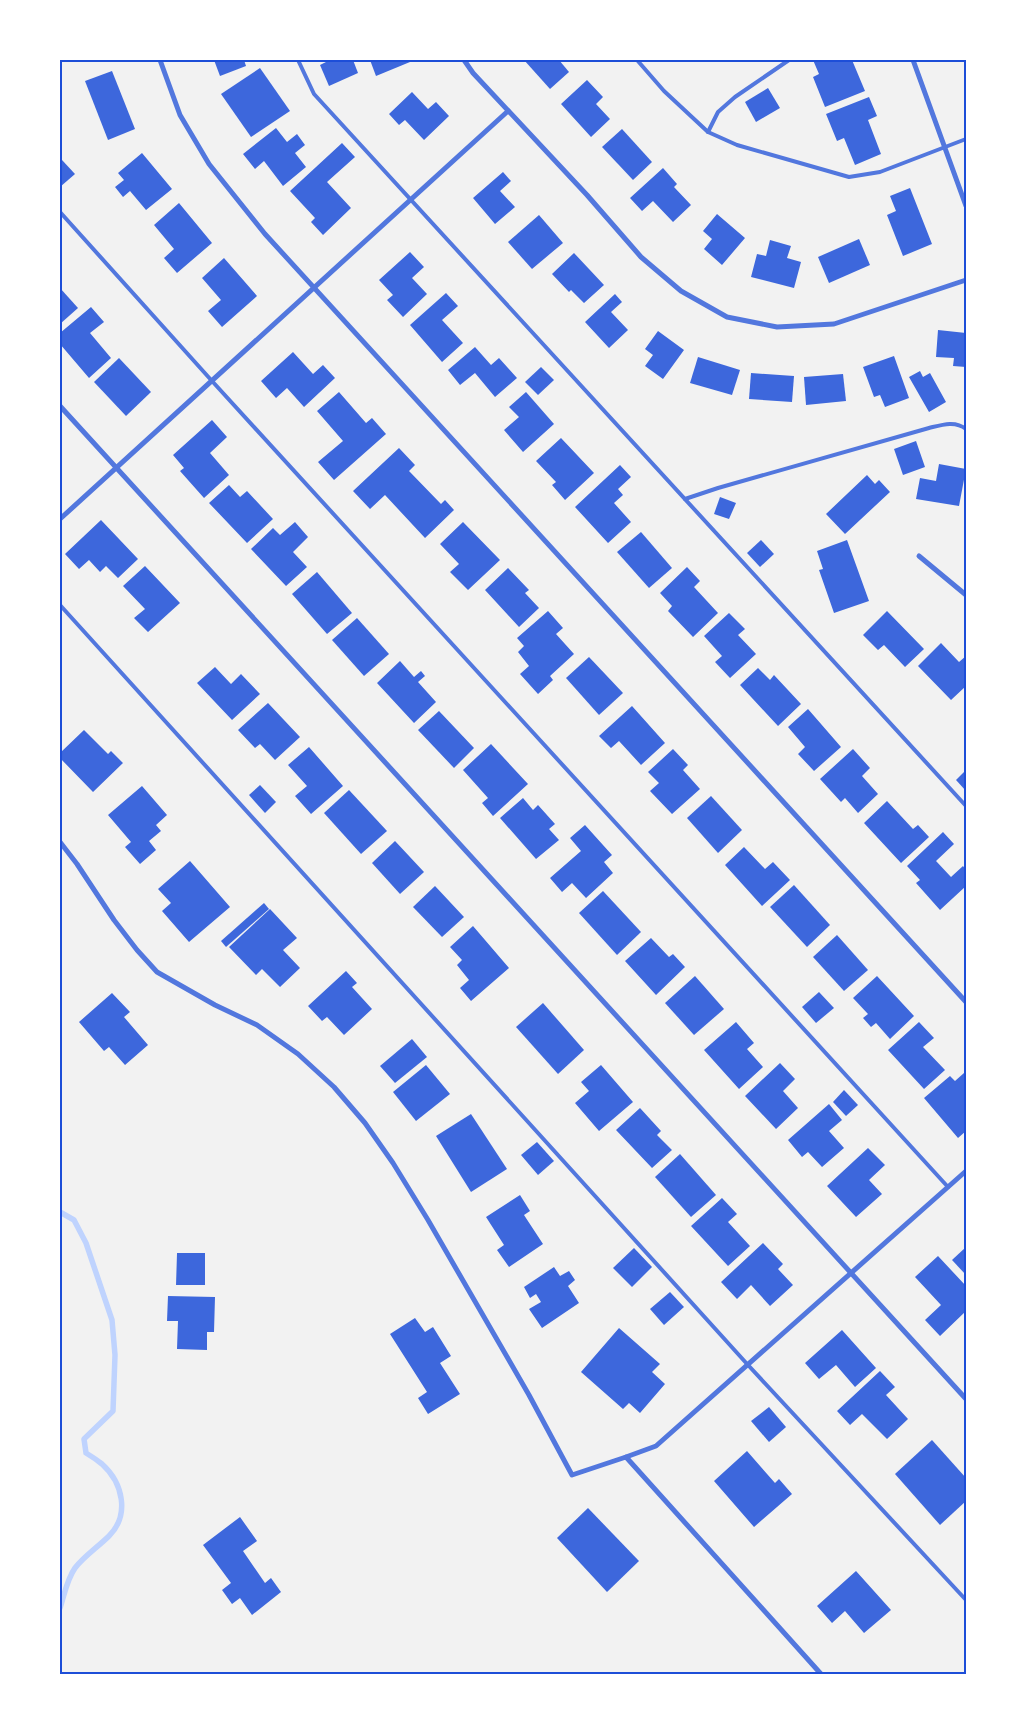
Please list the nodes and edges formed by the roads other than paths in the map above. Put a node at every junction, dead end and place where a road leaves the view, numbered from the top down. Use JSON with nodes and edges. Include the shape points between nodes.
{"nodes":[{"id":1,"x":160,"y":60,"type":"edge"},
{"id":2,"x":298,"y":60,"type":"edge"},
{"id":3,"x":464,"y":60,"type":"edge"},
{"id":4,"x":637,"y":60,"type":"edge"},
{"id":5,"x":789,"y":60,"type":"edge"},
{"id":6,"x":913,"y":60,"type":"edge"},
{"id":7,"x":508,"y":111,"type":"junction"},
{"id":8,"x":708,"y":132,"type":"junction"},
{"id":9,"x":966,"y":139,"type":"edge"},
{"id":10,"x":945,"y":148,"type":"junction"},
{"id":11,"x":410,"y":200,"type":"junction"},
{"id":12,"x":966,"y":206,"type":"edge"},
{"id":13,"x":60,"y":212,"type":"edge"},
{"id":14,"x":966,"y":280,"type":"edge"},
{"id":15,"x":313,"y":288,"type":"junction"},
{"id":16,"x":212,"y":381,"type":"junction"},
{"id":17,"x":60,"y":406,"type":"edge"},
{"id":18,"x":966,"y":428,"type":"edge"},
{"id":19,"x":117,"y":468,"type":"junction"},
{"id":20,"x":685,"y":499,"type":"junction"},
{"id":21,"x":60,"y":519,"type":"edge"},
{"id":22,"x":919,"y":556,"type":"dead end"},
{"id":23,"x":966,"y":594,"type":"edge"},
{"id":24,"x":60,"y":606,"type":"edge"},
{"id":25,"x":966,"y":806,"type":"edge"},
{"id":26,"x":60,"y":842,"type":"edge"},
{"id":27,"x":966,"y":1002,"type":"edge"},
{"id":28,"x":966,"y":1171,"type":"edge"},
{"id":29,"x":948,"y":1187,"type":"junction"},
{"id":30,"x":851,"y":1273,"type":"junction"},
{"id":31,"x":748,"y":1365,"type":"junction"},
{"id":32,"x":966,"y":1399,"type":"edge"},
{"id":33,"x":626,"y":1457,"type":"junction"},
{"id":34,"x":966,"y":1600,"type":"edge"},
{"id":35,"x":821,"y":1674,"type":"edge"}],
"edges":[{"from":1,"to":15,"type":"street","via":[[180,115],[208,164]]},
{"from":2,"to":11,"type":"lane","via":[[314,94]]},
{"from":3,"to":7,"type":"street"},
{"from":4,"to":8,"type":"lane","via":[[664,91]]},
{"from":5,"to":8,"type":"lane","via":[[718,112]]},
{"from":6,"to":10,"type":"street"},
{"from":7,"to":11,"type":"street"},
{"from":7,"to":14,"type":"street","via":[[641,257],[681,291],[727,317],[778,327],[834,324]]},
{"from":8,"to":10,"type":"lane","via":[[737,145],[849,177],[880,172]]},
{"from":9,"to":10,"type":"lane"},
{"from":10,"to":12,"type":"street"},
{"from":11,"to":15,"type":"street"},
{"from":11,"to":20,"type":"lane"},
{"from":13,"to":16,"type":"lane"},
{"from":15,"to":16,"type":"street"},
{"from":15,"to":27,"type":"street"},
{"from":16,"to":19,"type":"street"},
{"from":16,"to":29,"type":"lane"},
{"from":17,"to":19,"type":"street"},
{"from":18,"to":20,"type":"lane","via":[[947,424],[929,428]]},
{"from":19,"to":21,"type":"street"},
{"from":19,"to":30,"type":"street"},
{"from":20,"to":25,"type":"lane"},
{"from":22,"to":23,"type":"street"},
{"from":24,"to":31,"type":"lane"},
{"from":26,"to":33,"type":"street","via":[[114,920],[157,972],[257,1025],[298,1054],[334,1087],[365,1123],[428,1220],[572,1475]]},
{"from":28,"to":29,"type":"street"},
{"from":29,"to":30,"type":"street"},
{"from":30,"to":31,"type":"street"},
{"from":30,"to":32,"type":"street"},
{"from":31,"to":33,"type":"street","via":[[656,1446]]},
{"from":31,"to":34,"type":"lane"},
{"from":33,"to":35,"type":"street"}]}
